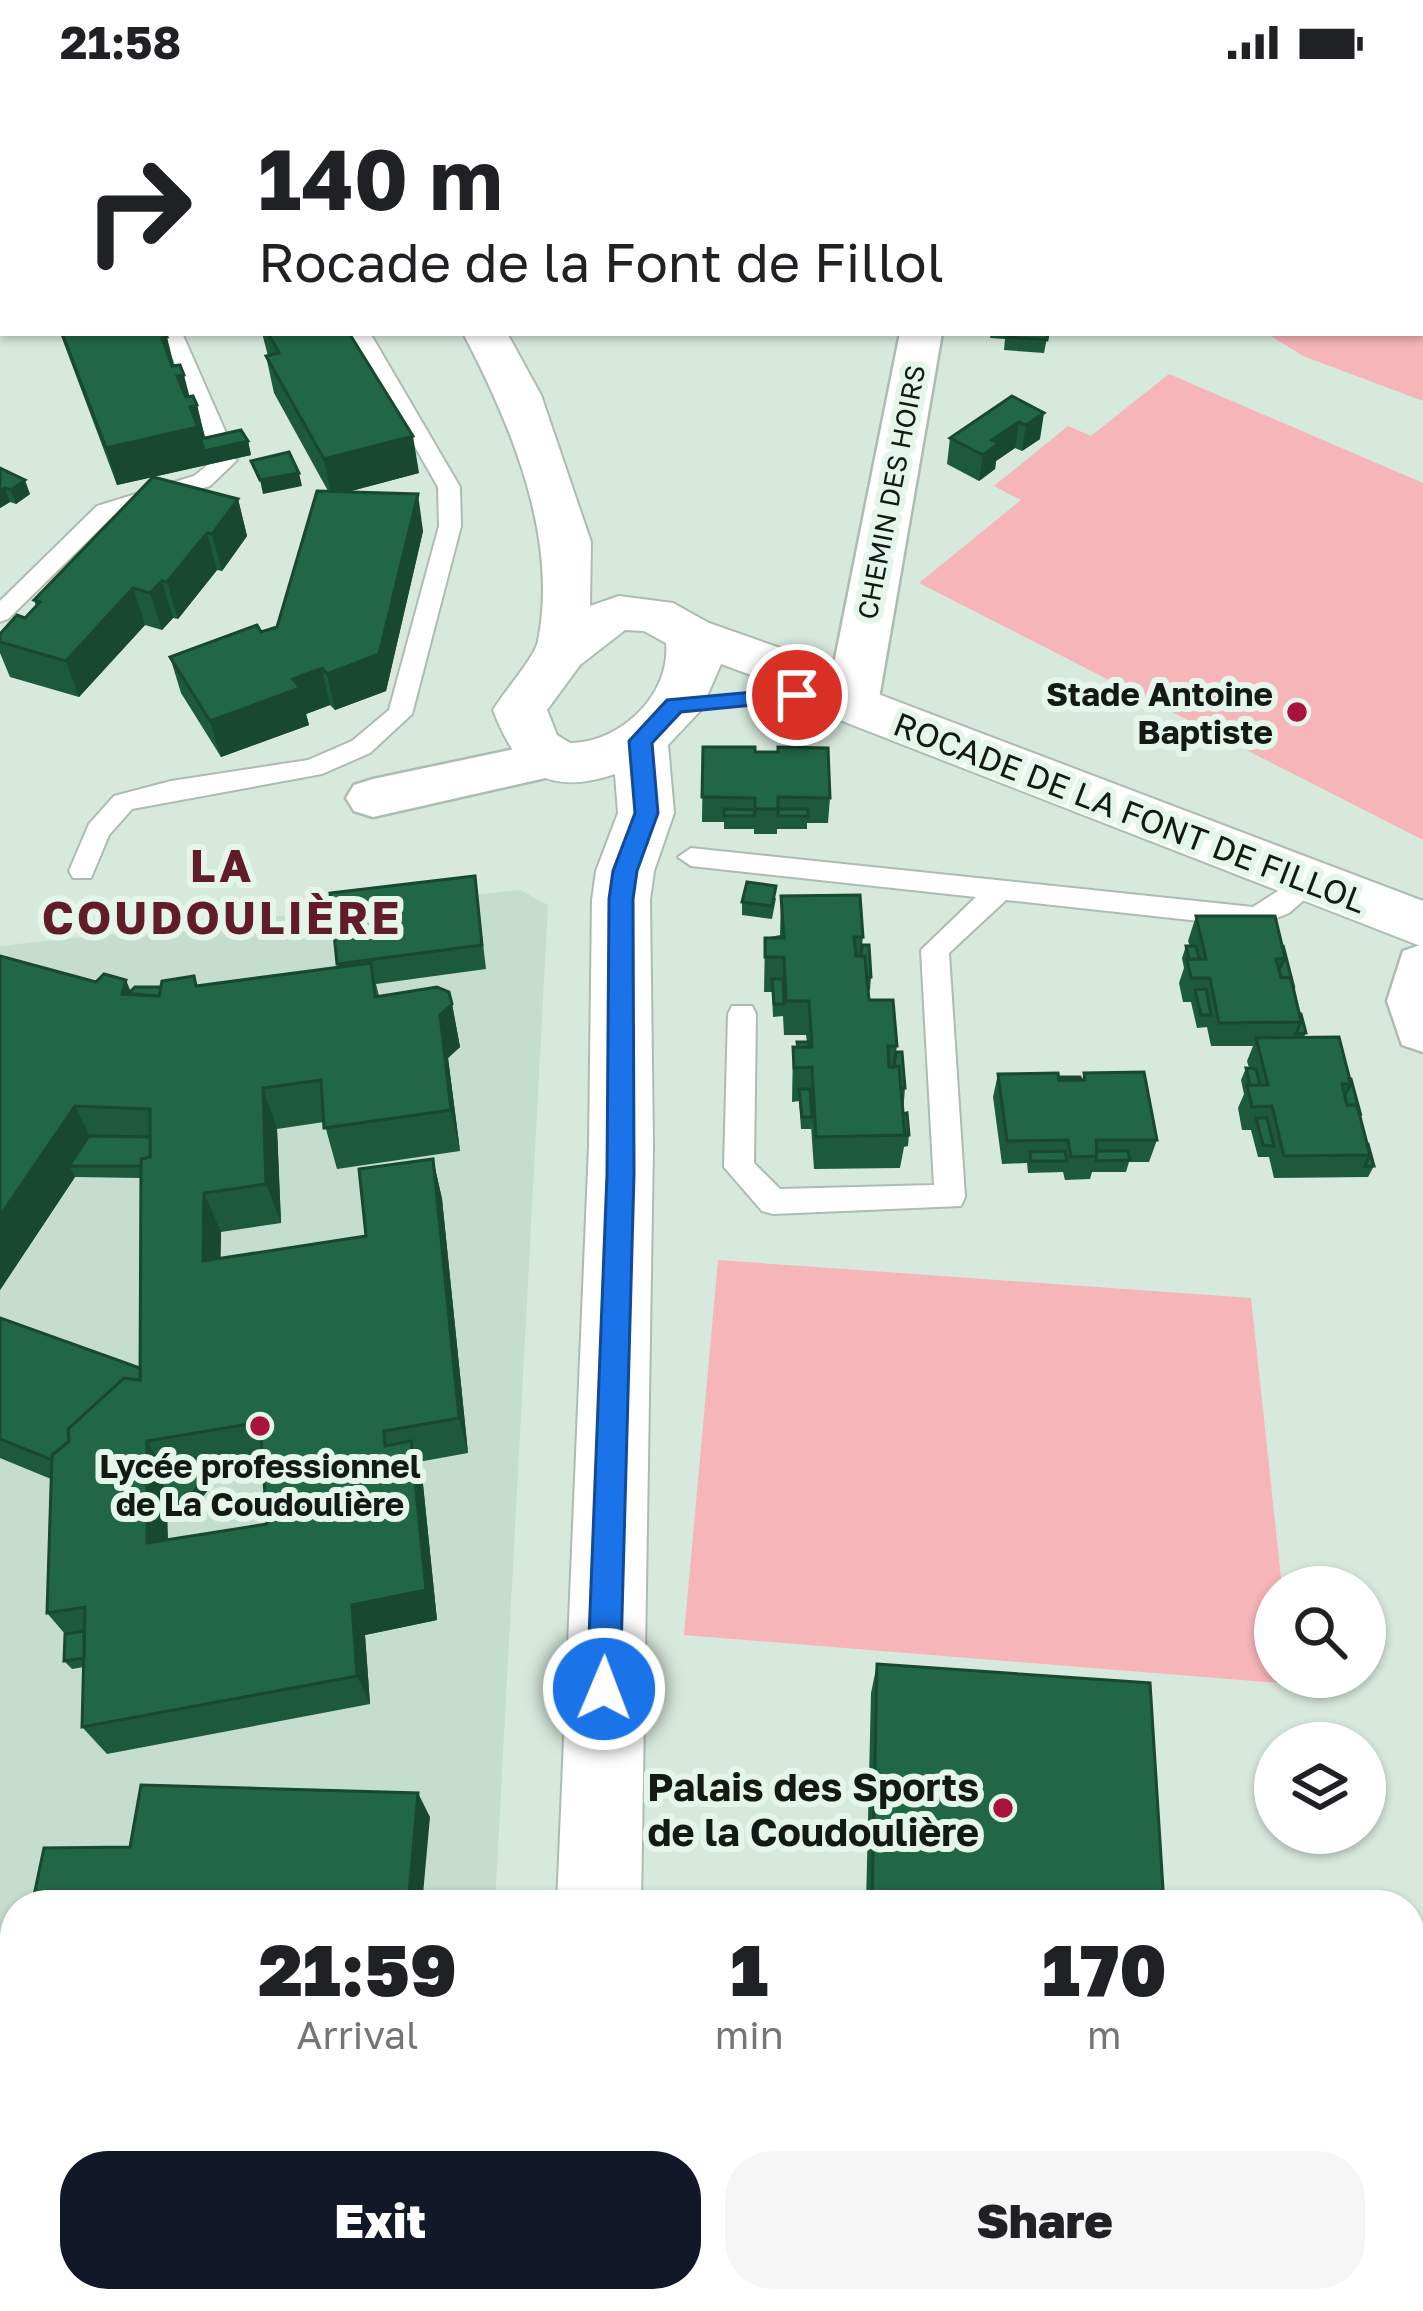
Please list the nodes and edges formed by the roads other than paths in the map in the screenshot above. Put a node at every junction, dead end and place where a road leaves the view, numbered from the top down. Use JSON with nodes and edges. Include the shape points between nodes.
{"nodes":[{"id":1,"x":173,"y":336,"type":"edge"},
{"id":2,"x":362,"y":336,"type":"edge"},
{"id":3,"x":487,"y":336,"type":"edge"},
{"id":4,"x":535,"y":336,"type":"edge"},
{"id":5,"x":920,"y":336,"type":"edge"},
{"id":6,"x":0,"y":614,"type":"edge"},
{"id":7,"x":673,"y":625,"type":"junction"},
{"id":8,"x":866,"y":632,"type":"junction"},
{"id":9,"x":564,"y":648,"type":"junction"},
{"id":10,"x":781,"y":668,"type":"junction"},
{"id":11,"x":857,"y":706,"type":"junction"},
{"id":12,"x":520,"y":710,"type":"junction"},
{"id":13,"x":657,"y":723,"type":"junction"},
{"id":14,"x":562,"y":762,"type":"junction"},
{"id":15,"x":658,"y":864,"type":"junction"},
{"id":16,"x":82,"y":871,"type":"dead end"},
{"id":17,"x":1312,"y":882,"type":"junction"},
{"id":18,"x":1000,"y":890,"type":"junction"},
{"id":19,"x":1423,"y":925,"type":"edge"},
{"id":20,"x":1423,"y":966,"type":"edge"},
{"id":21,"x":742,"y":1014,"type":"dead end"},
{"id":22,"x":1423,"y":1029,"type":"edge"},
{"id":23,"x":599,"y":1890,"type":"edge"}],
"edges":[{"from":1,"to":6,"type":"lane","via":[[224,454],[202,481],[105,511]]},
{"from":2,"to":16,"type":"lane","via":[[449,487],[450,526],[400,714],[361,747],[313,768],[123,802],[98,831]]},
{"from":3,"to":9,"type":"street","via":[[518,395],[566,542]]},
{"from":4,"to":7,"type":"street","via":[[548,408],[613,558]]},
{"from":5,"to":8,"type":"street","name":"CHEMIN DES HOIRS"},
{"from":7,"to":9,"type":"street","via":[[619,614]]},
{"from":7,"to":10,"type":"street","name":"ROCADE DE LA FONT DE FILLOL"},
{"from":7,"to":13,"type":"street","via":[[698,663]]},
{"from":8,"to":10,"type":"street","name":"CHEMIN DES HOIRS"},
{"from":8,"to":11,"type":"street","via":[[892,698]]},
{"from":9,"to":12,"type":"street"},
{"from":10,"to":11,"type":"street","name":"ROCADE DE LA FONT DE FILLOL"},
{"from":11,"to":13,"type":"street","name":"ROCADE DE LA FONT DE FILLOL","via":[[755,697]]},
{"from":11,"to":17,"type":"street","name":"ROCADE DE LA FONT DE FILLOL"},
{"from":12,"to":14,"type":"street","via":[[524,731]]},
{"from":12,"to":14,"type":"street","via":[[373,799]]},
{"from":13,"to":14,"type":"street","via":[[619,755]]},
{"from":13,"to":15,"type":"street","via":[[646,813]]},
{"from":14,"to":15,"type":"street"},
{"from":15,"to":18,"type":"lane"},
{"from":15,"to":23,"type":"street"},
{"from":17,"to":18,"type":"lane","via":[[1255,916]]},
{"from":17,"to":19,"type":"street","name":"ROCADE DE LA FONT DE FILLOL"},
{"from":18,"to":21,"type":"lane","via":[[935,950],[950,1197],[773,1202],[739,1167]]},
{"from":20,"to":22,"type":"street","via":[[1415,1001]]}]}
